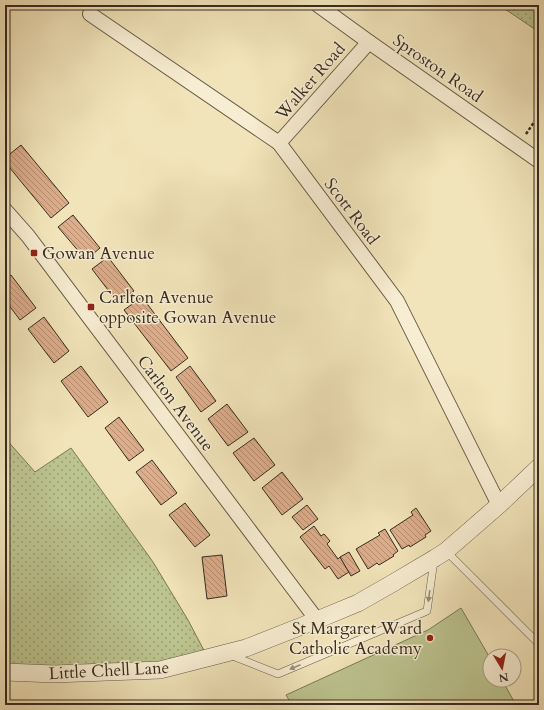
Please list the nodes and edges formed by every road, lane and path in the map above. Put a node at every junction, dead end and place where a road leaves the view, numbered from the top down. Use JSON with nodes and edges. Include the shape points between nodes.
{"nodes":[{"id":1,"x":318,"y":5,"type":"edge"},
{"id":2,"x":90,"y":14,"type":"dead end"},
{"id":3,"x":369,"y":42,"type":"junction"},
{"id":4,"x":539,"y":115,"type":"edge"},
{"id":5,"x":279,"y":144,"type":"junction"},
{"id":6,"x":518,"y":146,"type":"junction"},
{"id":7,"x":539,"y":161,"type":"edge"},
{"id":8,"x":5,"y":210,"type":"edge"},
{"id":9,"x":539,"y":467,"type":"edge"},
{"id":10,"x":499,"y":505,"type":"junction"},
{"id":11,"x":440,"y":554,"type":"junction"},
{"id":12,"x":317,"y":620,"type":"junction"},
{"id":13,"x":539,"y":644,"type":"edge"},
{"id":14,"x":224,"y":653,"type":"junction"},
{"id":15,"x":5,"y":672,"type":"edge"}],
"edges":[{"from":1,"to":3,"type":"street","name":"Sproston Road"},
{"from":2,"to":5,"type":"street","name":"Scott Road"},
{"from":3,"to":5,"type":"street","name":"Walker Road"},
{"from":3,"to":6,"type":"street","name":"Sproston Road"},
{"from":4,"to":6,"type":"path"},
{"from":5,"to":10,"type":"street","name":"Scott Road","via":[[397,301]]},
{"from":6,"to":7,"type":"street","name":"Sproston Road"},
{"from":8,"to":12,"type":"street","name":"Carlton Avenue","via":[[28,236]]},
{"from":9,"to":10,"type":"street","name":"Little Chell Lane"},
{"from":10,"to":11,"type":"street","name":"Little Chell Lane"},
{"from":11,"to":12,"type":"street","name":"Little Chell Lane","via":[[358,603]]},
{"from":11,"to":13,"type":"lane"},
{"from":11,"to":14,"type":"lane","one_way":true,"via":[[427,611],[278,674]]},
{"from":12,"to":14,"type":"street","name":"Little Chell Lane","via":[[246,648]]},
{"from":14,"to":15,"type":"street","name":"Little Chell Lane","via":[[160,670],[54,674]]}]}
